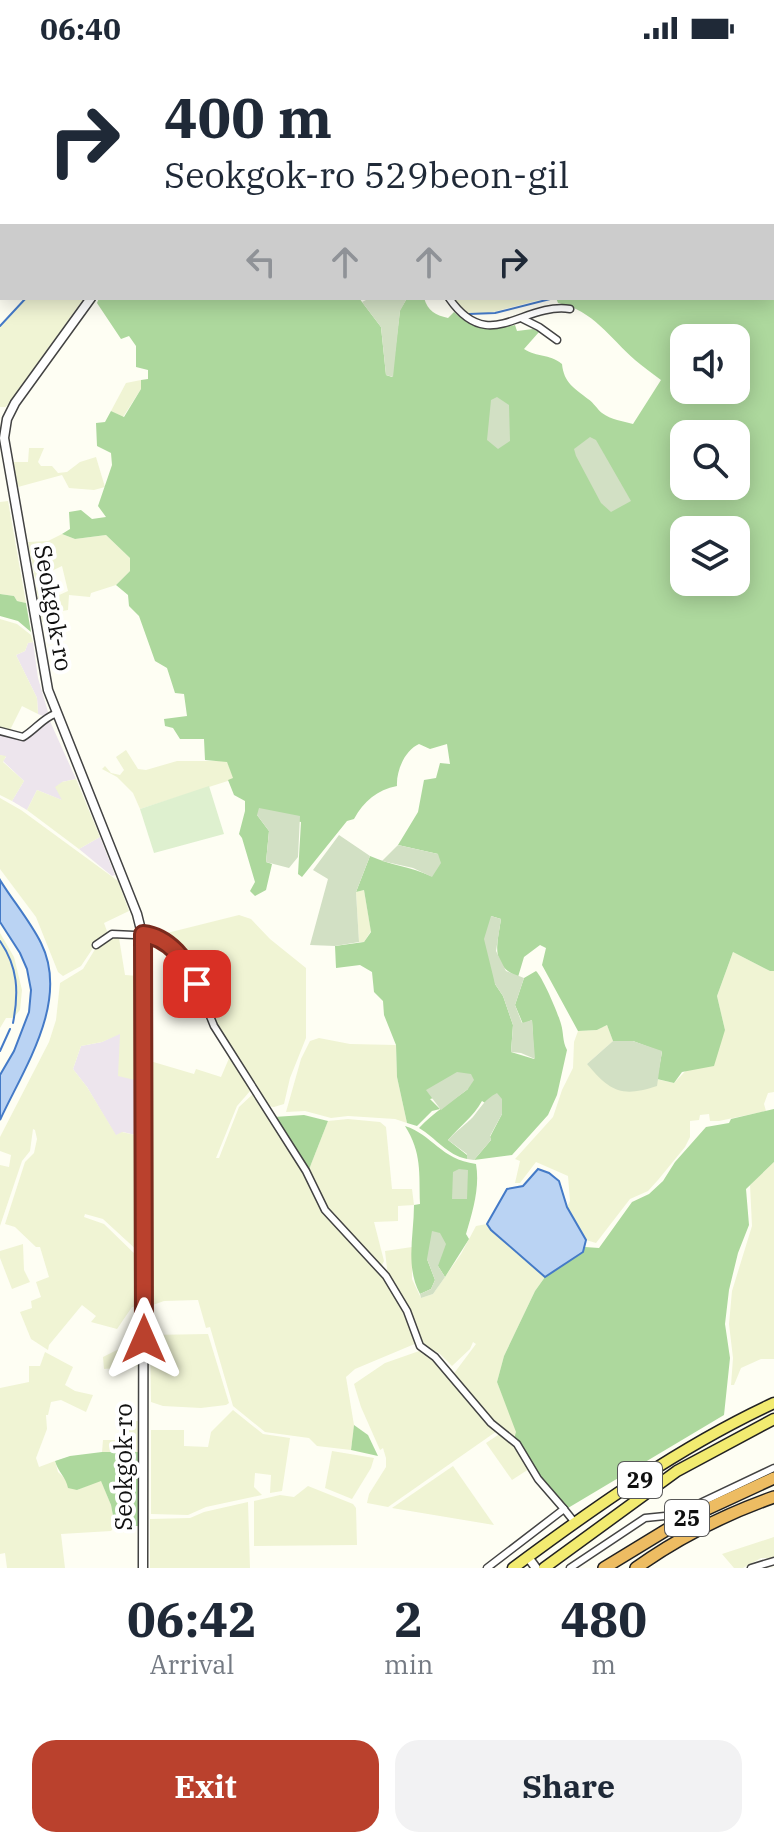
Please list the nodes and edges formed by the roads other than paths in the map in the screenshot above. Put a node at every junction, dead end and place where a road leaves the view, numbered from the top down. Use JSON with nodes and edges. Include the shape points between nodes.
{"nodes":[{"id":1,"x":90,"y":300,"type":"edge"},
{"id":2,"x":450,"y":300,"type":"edge"},
{"id":3,"x":570,"y":309,"type":"dead end"},
{"id":4,"x":523,"y":319,"type":"junction"},
{"id":5,"x":557,"y":340,"type":"dead end"},
{"id":6,"x":55,"y":714,"type":"junction"},
{"id":7,"x":0,"y":731,"type":"edge"},
{"id":8,"x":143,"y":934,"type":"junction"},
{"id":9,"x":96,"y":945,"type":"dead end"},
{"id":10,"x":774,"y":1403,"type":"edge"},
{"id":11,"x":774,"y":1419,"type":"edge"},
{"id":12,"x":774,"y":1468,"type":"edge"},
{"id":13,"x":774,"y":1478,"type":"edge"},
{"id":14,"x":774,"y":1497,"type":"edge"},
{"id":15,"x":774,"y":1506,"type":"edge"},
{"id":16,"x":564,"y":1509,"type":"junction"},
{"id":17,"x":740,"y":1509,"type":"junction"},
{"id":18,"x":576,"y":1524,"type":"junction"},
{"id":19,"x":528,"y":1557,"type":"junction"},
{"id":20,"x":774,"y":1561,"type":"edge"},
{"id":21,"x":143,"y":1568,"type":"edge"},
{"id":22,"x":487,"y":1568,"type":"edge"},
{"id":23,"x":513,"y":1568,"type":"edge"},
{"id":24,"x":536,"y":1568,"type":"edge"},
{"id":25,"x":544,"y":1568,"type":"edge"},
{"id":26,"x":570,"y":1568,"type":"edge"},
{"id":27,"x":604,"y":1568,"type":"edge"},
{"id":28,"x":636,"y":1568,"type":"edge"},
{"id":29,"x":751,"y":1568,"type":"edge"}],
"edges":[{"from":1,"to":6,"type":"street","name":"Seokgok-ro","via":[[15,403],[4,438]]},
{"from":2,"to":4,"type":"street","via":[[476,324]]},
{"from":3,"to":4,"type":"street","via":[[558,307]]},
{"from":4,"to":5,"type":"street"},
{"from":6,"to":7,"type":"street","via":[[23,737]]},
{"from":6,"to":8,"type":"street","name":"Seokgok-ro"},
{"from":8,"to":9,"type":"street","via":[[112,934]]},
{"from":8,"to":16,"type":"street","via":[[156,936],[188,962],[214,1026],[325,1210],[386,1276],[420,1346],[517,1444]]},
{"from":8,"to":21,"type":"street","name":"Seokgok-ro"},
{"from":10,"to":18,"type":"main road","number":"29","via":[[713,1433]]},
{"from":11,"to":25,"type":"main road","number":"29","via":[[677,1471]]},
{"from":12,"to":26,"type":"street","via":[[675,1515],[645,1518]]},
{"from":13,"to":27,"type":"highway","number":"25","via":[[681,1521]]},
{"from":14,"to":17,"type":"highway","number":"25"},
{"from":15,"to":17,"type":"highway"},
{"from":16,"to":18,"type":"street"},
{"from":16,"to":22,"type":"street"},
{"from":17,"to":28,"type":"highway","number":"25"},
{"from":18,"to":19,"type":"main road","number":"29"},
{"from":19,"to":23,"type":"main road","number":"29"},
{"from":19,"to":24,"type":"street"},
{"from":20,"to":29,"type":"street"}]}
